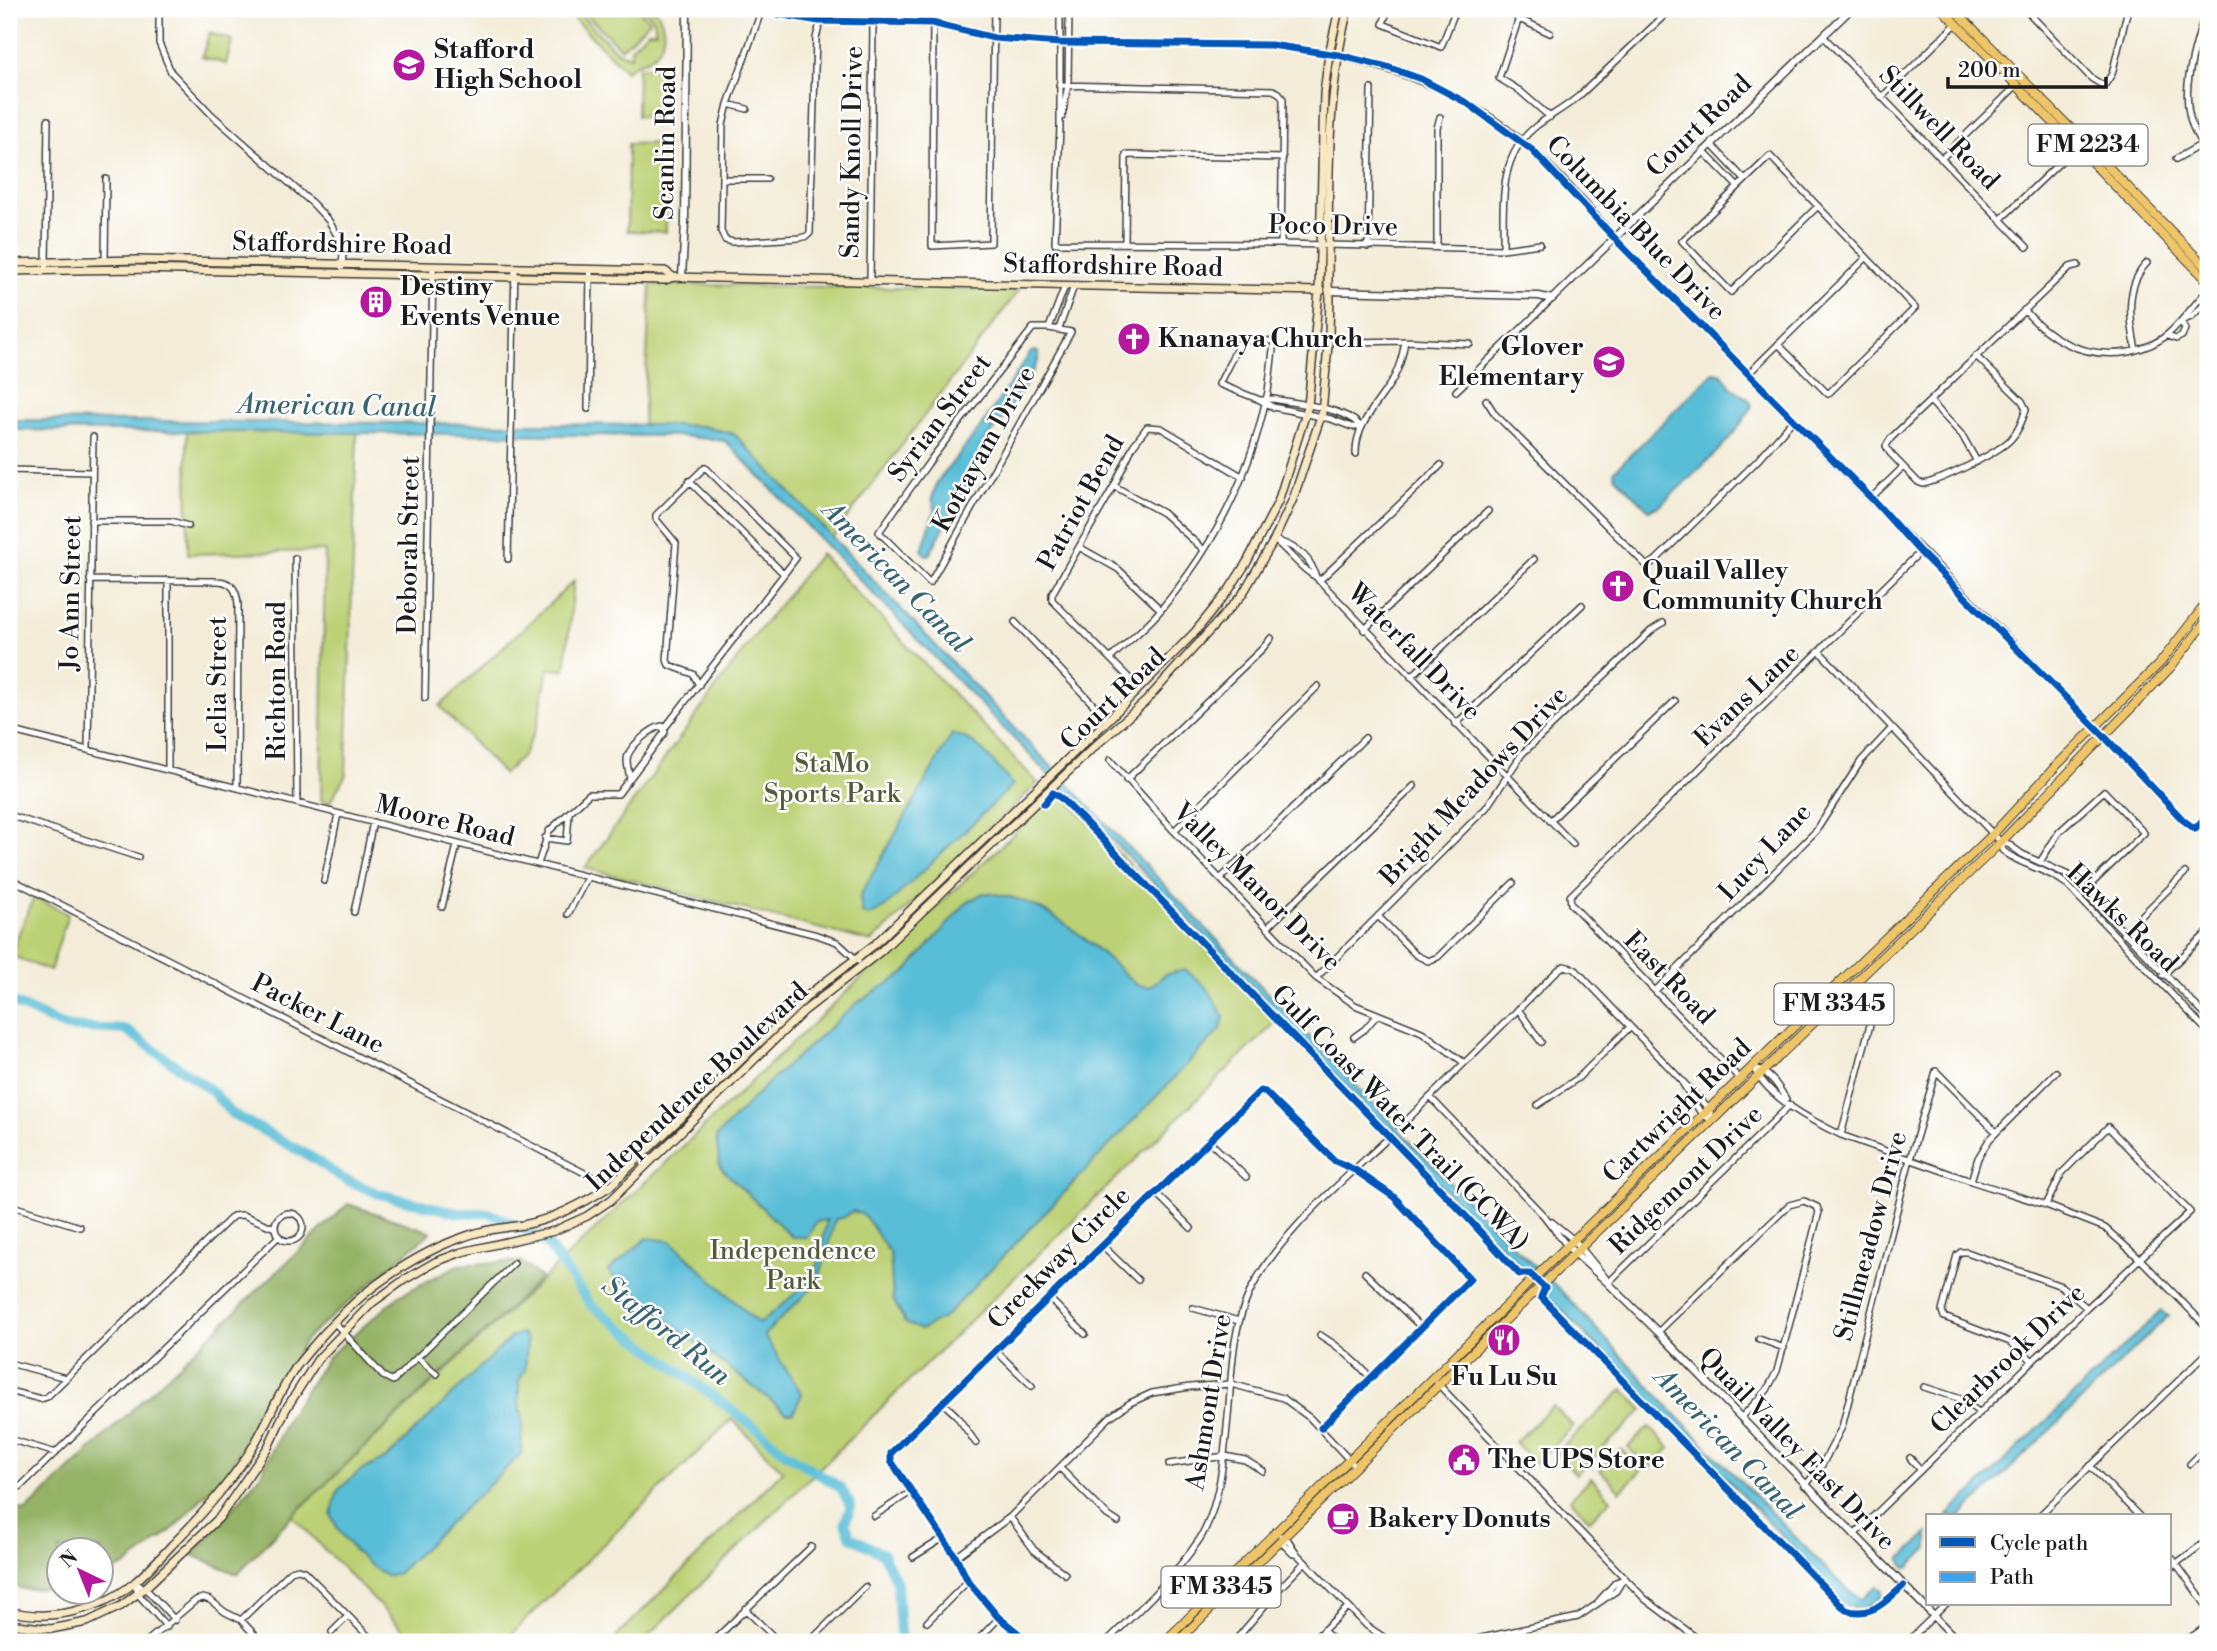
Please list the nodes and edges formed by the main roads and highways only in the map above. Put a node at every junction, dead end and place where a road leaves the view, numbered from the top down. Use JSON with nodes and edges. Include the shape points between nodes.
{"nodes":[{"id":1,"x":1339,"y":9,"type":"edge"},
{"id":2,"x":1348,"y":9,"type":"edge"},
{"id":3,"x":1942,"y":9,"type":"edge"},
{"id":4,"x":1954,"y":9,"type":"edge"},
{"id":5,"x":1333,"y":55,"type":"junction"},
{"id":6,"x":1324,"y":246,"type":"junction"},
{"id":7,"x":9,"y":262,"type":"edge"},
{"id":8,"x":46,"y":267,"type":"junction"},
{"id":9,"x":342,"y":269,"type":"junction"},
{"id":10,"x":2208,"y":269,"type":"edge"},
{"id":11,"x":9,"y":271,"type":"edge"},
{"id":12,"x":2208,"y":282,"type":"edge"},
{"id":13,"x":1319,"y":291,"type":"junction"},
{"id":14,"x":1329,"y":291,"type":"junction"},
{"id":15,"x":1262,"y":534,"type":"junction"},
{"id":16,"x":1274,"y":540,"type":"junction"},
{"id":17,"x":2208,"y":601,"type":"edge"},
{"id":18,"x":2208,"y":619,"type":"edge"},
{"id":19,"x":2178,"y":641,"type":"junction"},
{"id":20,"x":2187,"y":648,"type":"junction"},
{"id":21,"x":1036,"y":795,"type":"junction"},
{"id":22,"x":1875,"y":948,"type":"junction"},
{"id":23,"x":1884,"y":956,"type":"junction"},
{"id":24,"x":859,"y":962,"type":"junction"},
{"id":25,"x":653,"y":1145,"type":"junction"},
{"id":26,"x":660,"y":1153,"type":"junction"},
{"id":27,"x":1636,"y":1180,"type":"junction"},
{"id":28,"x":1643,"y":1188,"type":"junction"},
{"id":29,"x":1436,"y":1382,"type":"junction"},
{"id":30,"x":248,"y":1454,"type":"junction"},
{"id":31,"x":260,"y":1460,"type":"junction"},
{"id":32,"x":1280,"y":1536,"type":"junction"},
{"id":33,"x":9,"y":1611,"type":"edge"},
{"id":34,"x":20,"y":1614,"type":"junction"},
{"id":35,"x":9,"y":1624,"type":"edge"},
{"id":36,"x":19,"y":1626,"type":"junction"},
{"id":37,"x":1164,"y":1642,"type":"edge"},
{"id":38,"x":1177,"y":1642,"type":"edge"}],
"edges":[{"from":1,"to":5,"type":"main road"},
{"from":2,"to":5,"type":"main road"},
{"from":3,"to":12,"type":"main road","number":"FM 2234"},
{"from":4,"to":10,"type":"main road","number":"FM 2234"},
{"from":5,"to":6,"type":"main road"},
{"from":6,"to":13,"type":"main road"},
{"from":6,"to":14,"type":"main road"},
{"from":7,"to":8,"type":"main road","name":"Staffordshire Road"},
{"from":8,"to":9,"type":"main road","name":"Staffordshire Road"},
{"from":8,"to":9,"type":"main road","name":"Staffordshire Road","via":[[105,261]]},
{"from":8,"to":11,"type":"main road","name":"Staffordshire Road"},
{"from":9,"to":13,"type":"main road","name":"Staffordshire Road","via":[[665,271],[673,277]]},
{"from":13,"to":14,"type":"main road","name":"Staffordshire Road"},
{"from":13,"to":15,"type":"main road","name":"Court Road","via":[[1307,410],[1280,496]]},
{"from":14,"to":16,"type":"main road","name":"Court Road","via":[[1321,413],[1293,499]]},
{"from":15,"to":16,"type":"main road"},
{"from":15,"to":21,"type":"main road","name":"Court Road","via":[[1211,613],[1045,780]]},
{"from":16,"to":21,"type":"main road","name":"Court Road","via":[[1242,596],[1145,702],[1051,788]]},
{"from":17,"to":19,"type":"main road","name":"Cartwright Road","number":"FM 3345"},
{"from":18,"to":20,"type":"main road","name":"Cartwright Road","number":"FM 3345"},
{"from":19,"to":20,"type":"main road"},
{"from":19,"to":22,"type":"main road","name":"Cartwright Road","number":"FM 3345","via":[[1993,834]]},
{"from":20,"to":23,"type":"main road","name":"Cartwright Road","number":"FM 3345","via":[[2002,843]]},
{"from":21,"to":24,"type":"main road","name":"Court Road","via":[[881,951]]},
{"from":22,"to":23,"type":"main road"},
{"from":22,"to":27,"type":"main road","name":"Cartwright Road","number":"FM 3345"},
{"from":23,"to":28,"type":"main road","name":"Cartwright Road","number":"FM 3345"},
{"from":24,"to":25,"type":"main road","name":"Independence Boulevard","via":[[813,991]]},
{"from":24,"to":26,"type":"main road","name":"Independence Boulevard"},
{"from":25,"to":26,"type":"main road"},
{"from":25,"to":30,"type":"main road","name":"Independence Boulevard","via":[[591,1199],[550,1217],[462,1237],[402,1267],[371,1289],[299,1364]]},
{"from":26,"to":31,"type":"main road","name":"Independence Boulevard","via":[[611,1200],[587,1216],[554,1231],[462,1252],[415,1274],[372,1303],[307,1374]]},
{"from":27,"to":28,"type":"main road"},
{"from":27,"to":29,"type":"main road","name":"Cartwright Road","number":"FM 3345","via":[[1532,1280]]},
{"from":28,"to":29,"type":"main road","name":"Cartwright Road","number":"FM 3345"},
{"from":29,"to":32,"type":"main road","name":"Cartwright Road","number":"FM 3345"},
{"from":30,"to":31,"type":"main road"},
{"from":30,"to":34,"type":"main road","name":"Independence Boulevard","via":[[208,1510],[134,1583],[75,1611]]},
{"from":31,"to":36,"type":"main road","name":"Independence Boulevard","via":[[219,1518],[138,1594],[87,1622],[51,1629]]},
{"from":32,"to":37,"type":"main road","name":"Cartwright Road","number":"FM 3345"},
{"from":32,"to":38,"type":"main road","name":"Cartwright Road","number":"FM 3345"},
{"from":33,"to":34,"type":"main road","name":"Independence Boulevard"},
{"from":34,"to":36,"type":"main road"},
{"from":35,"to":36,"type":"main road","name":"Independence Boulevard"}]}
